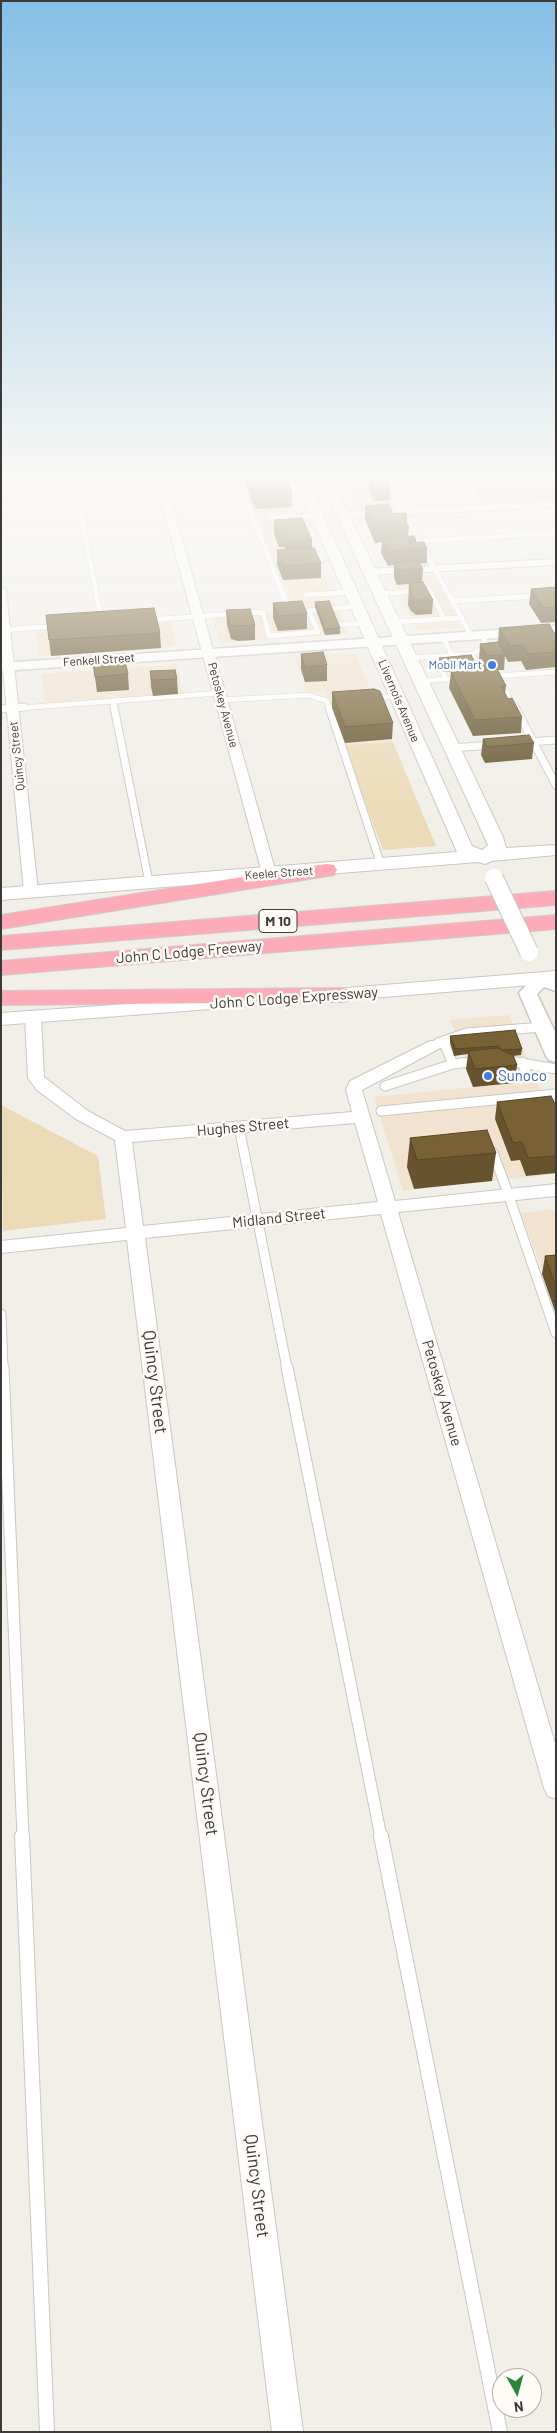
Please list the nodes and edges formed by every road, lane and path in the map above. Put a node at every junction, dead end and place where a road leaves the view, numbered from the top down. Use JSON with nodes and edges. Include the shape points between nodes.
{"nodes":[{"id":1,"x":351,"y":592,"type":"edge"},
{"id":2,"x":1,"y":593,"type":"edge"},
{"id":3,"x":96,"y":593,"type":"edge"},
{"id":4,"x":192,"y":593,"type":"edge"},
{"id":5,"x":282,"y":593,"type":"edge"},
{"id":6,"x":343,"y":593,"type":"edge"},
{"id":7,"x":398,"y":593,"type":"edge"},
{"id":8,"x":431,"y":593,"type":"edge"},
{"id":9,"x":447,"y":593,"type":"edge"},
{"id":10,"x":380,"y":594,"type":"joint"},
{"id":11,"x":305,"y":595,"type":"dead end"},
{"id":12,"x":556,"y":595,"type":"edge"},
{"id":13,"x":452,"y":601,"type":"junction"},
{"id":14,"x":286,"y":602,"type":"edge"},
{"id":15,"x":357,"y":606,"type":"junction"},
{"id":16,"x":330,"y":609,"type":"edge"},
{"id":17,"x":316,"y":610,"type":"edge"},
{"id":18,"x":199,"y":617,"type":"junction"},
{"id":19,"x":462,"y":618,"type":"junction"},
{"id":20,"x":444,"y":619,"type":"junction"},
{"id":21,"x":141,"y":621,"type":"edge"},
{"id":22,"x":112,"y":622,"type":"edge"},
{"id":23,"x":393,"y":622,"type":"junction"},
{"id":24,"x":102,"y":623,"type":"junction"},
{"id":25,"x":365,"y":623,"type":"junction"},
{"id":26,"x":92,"y":624,"type":"edge"},
{"id":27,"x":337,"y":625,"type":"edge"},
{"id":28,"x":63,"y":626,"type":"edge"},
{"id":29,"x":3,"y":630,"type":"edge"},
{"id":30,"x":556,"y":630,"type":"edge"},
{"id":31,"x":476,"y":635,"type":"junction"},
{"id":32,"x":443,"y":637,"type":"junction"},
{"id":33,"x":297,"y":640,"type":"junction"},
{"id":34,"x":401,"y":640,"type":"junction"},
{"id":35,"x":373,"y":641,"type":"junction"},
{"id":36,"x":209,"y":653,"type":"junction"},
{"id":37,"x":472,"y":654,"type":"junction"},
{"id":38,"x":434,"y":657,"type":"junction"},
{"id":39,"x":410,"y":658,"type":"junction"},
{"id":40,"x":454,"y":659,"type":"junction"},
{"id":41,"x":383,"y":665,"type":"junction"},
{"id":42,"x":5,"y":666,"type":"edge"},
{"id":43,"x":460,"y":671,"type":"edge"},
{"id":44,"x":556,"y":672,"type":"edge"},
{"id":45,"x":464,"y":678,"type":"junction"},
{"id":46,"x":446,"y":679,"type":"junction"},
{"id":47,"x":420,"y":681,"type":"junction"},
{"id":48,"x":397,"y":696,"type":"junction"},
{"id":49,"x":221,"y":697,"type":"junction"},
{"id":50,"x":361,"y":699,"type":"edge"},
{"id":51,"x":113,"y":701,"type":"junction"},
{"id":52,"x":327,"y":701,"type":"junction"},
{"id":53,"x":335,"y":701,"type":"edge"},
{"id":54,"x":7,"y":708,"type":"edge"},
{"id":55,"x":556,"y":740,"type":"edge"},
{"id":56,"x":523,"y":742,"type":"edge"},
{"id":57,"x":532,"y":742,"type":"junction"},
{"id":58,"x":504,"y":744,"type":"edge"},
{"id":59,"x":451,"y":748,"type":"junction"},
{"id":60,"x":462,"y":770,"type":"junction"},
{"id":61,"x":556,"y":785,"type":"edge"},
{"id":62,"x":556,"y":850,"type":"edge"},
{"id":63,"x":484,"y":857,"type":"junction"},
{"id":64,"x":381,"y":865,"type":"junction"},
{"id":65,"x":326,"y":870,"type":"junction"},
{"id":66,"x":269,"y":873,"type":"junction"},
{"id":67,"x":149,"y":882,"type":"junction"},
{"id":68,"x":31,"y":892,"type":"junction"},
{"id":69,"x":1,"y":894,"type":"edge"},
{"id":70,"x":556,"y":898,"type":"edge"},
{"id":71,"x":1,"y":922,"type":"edge"},
{"id":72,"x":556,"y":922,"type":"edge"},
{"id":73,"x":1,"y":943,"type":"edge"},
{"id":74,"x":1,"y":968,"type":"edge"},
{"id":75,"x":551,"y":981,"type":"edge"},
{"id":76,"x":343,"y":995,"type":"junction"},
{"id":77,"x":1,"y":998,"type":"edge"},
{"id":78,"x":33,"y":1017,"type":"junction"},
{"id":79,"x":1,"y":1019,"type":"edge"},
{"id":80,"x":543,"y":1027,"type":"junction"},
{"id":81,"x":439,"y":1042,"type":"junction"},
{"id":82,"x":495,"y":1052,"type":"edge"},
{"id":83,"x":556,"y":1056,"type":"edge"},
{"id":84,"x":518,"y":1059,"type":"junction"},
{"id":85,"x":490,"y":1060,"type":"edge"},
{"id":86,"x":453,"y":1064,"type":"junction"},
{"id":87,"x":389,"y":1068,"type":"junction"},
{"id":88,"x":556,"y":1069,"type":"edge"},
{"id":89,"x":528,"y":1077,"type":"dead end"},
{"id":90,"x":406,"y":1079,"type":"junction"},
{"id":91,"x":385,"y":1086,"type":"dead end"},
{"id":92,"x":556,"y":1094,"type":"edge"},
{"id":93,"x":381,"y":1111,"type":"dead end"},
{"id":94,"x":362,"y":1117,"type":"junction"},
{"id":95,"x":239,"y":1127,"type":"junction"},
{"id":96,"x":124,"y":1137,"type":"junction"},
{"id":97,"x":480,"y":1142,"type":"edge"},
{"id":98,"x":556,"y":1190,"type":"edge"},
{"id":99,"x":507,"y":1195,"type":"junction"},
{"id":100,"x":387,"y":1207,"type":"junction"},
{"id":101,"x":259,"y":1220,"type":"junction"},
{"id":102,"x":136,"y":1233,"type":"junction"},
{"id":103,"x":1,"y":1247,"type":"edge"},
{"id":104,"x":1,"y":1314,"type":"edge"},
{"id":105,"x":556,"y":1333,"type":"edge"},
{"id":106,"x":556,"y":1788,"type":"edge"},
{"id":107,"x":47,"y":2432,"type":"edge"},
{"id":108,"x":288,"y":2432,"type":"edge"},
{"id":109,"x":500,"y":2432,"type":"edge"}],
"edges":[{"from":1,"to":15,"type":"main road","name":"Livernois Avenue"},
{"from":2,"to":29,"type":"street","name":"Quincy Street"},
{"from":3,"to":24,"type":"lane"},
{"from":4,"to":18,"type":"street","name":"Petoskey Avenue"},
{"from":5,"to":14,"type":"lane"},
{"from":6,"to":11,"type":"lane"},
{"from":7,"to":10,"type":"lane"},
{"from":8,"to":20,"type":"lane"},
{"from":9,"to":13,"type":"lane"},
{"from":10,"to":23,"type":"main road","name":"Livernois Avenue"},
{"from":12,"to":13,"type":"lane"},
{"from":13,"to":19,"type":"lane"},
{"from":15,"to":16,"type":"lane"},
{"from":15,"to":25,"type":"main road","name":"Livernois Avenue"},
{"from":17,"to":33,"type":"lane","via":[[309,610],[319,627],[318,632]]},
{"from":18,"to":21,"type":"lane"},
{"from":18,"to":33,"type":"lane","via":[[263,612],[269,636]]},
{"from":18,"to":36,"type":"street","name":"Petoskey Avenue"},
{"from":19,"to":20,"type":"lane"},
{"from":19,"to":31,"type":"lane"},
{"from":20,"to":23,"type":"lane"},
{"from":22,"to":24,"type":"lane"},
{"from":23,"to":34,"type":"main road","name":"Livernois Avenue"},
{"from":24,"to":26,"type":"lane"},
{"from":25,"to":27,"type":"lane"},
{"from":25,"to":35,"type":"main road","name":"Livernois Avenue"},
{"from":28,"to":29,"type":"lane"},
{"from":29,"to":42,"type":"street","name":"Quincy Street"},
{"from":30,"to":31,"type":"street","name":"Fenkell Street"},
{"from":31,"to":32,"type":"street","name":"Fenkell Street"},
{"from":31,"to":37,"type":"lane","via":[[487,647]]},
{"from":32,"to":34,"type":"street","name":"Fenkell Street"},
{"from":32,"to":40,"type":"lane"},
{"from":33,"to":35,"type":"street","name":"Fenkell Street"},
{"from":33,"to":36,"type":"street","name":"Fenkell Street"},
{"from":34,"to":35,"type":"street","name":"Fenkell Street"},
{"from":34,"to":39,"type":"main road","name":"Livernois Avenue"},
{"from":35,"to":41,"type":"main road","name":"Livernois Avenue"},
{"from":36,"to":42,"type":"street","name":"Fenkell Street"},
{"from":36,"to":49,"type":"street","name":"Petoskey Avenue"},
{"from":37,"to":40,"type":"lane"},
{"from":37,"to":45,"type":"lane","via":[[484,677]]},
{"from":38,"to":39,"type":"lane"},
{"from":38,"to":40,"type":"lane"},
{"from":38,"to":46,"type":"lane"},
{"from":39,"to":47,"type":"main road","name":"Livernois Avenue"},
{"from":41,"to":48,"type":"main road","name":"Livernois Avenue"},
{"from":41,"to":60,"type":"main road","via":[[404,687],[439,766],[445,770]]},
{"from":42,"to":54,"type":"street","name":"Quincy Street"},
{"from":43,"to":45,"type":"lane"},
{"from":44,"to":57,"type":"lane","via":[[498,676]]},
{"from":45,"to":46,"type":"lane"},
{"from":46,"to":47,"type":"lane"},
{"from":47,"to":59,"type":"main road","name":"Livernois Avenue"},
{"from":48,"to":50,"type":"lane"},
{"from":48,"to":63,"type":"main road","name":"Livernois Avenue","via":[[464,849]]},
{"from":49,"to":51,"type":"lane"},
{"from":49,"to":52,"type":"lane","via":[[309,695]]},
{"from":49,"to":66,"type":"street","name":"Petoskey Avenue"},
{"from":51,"to":54,"type":"lane"},
{"from":51,"to":67,"type":"lane"},
{"from":52,"to":53,"type":"lane"},
{"from":52,"to":64,"type":"lane"},
{"from":54,"to":68,"type":"street","name":"Quincy Street"},
{"from":55,"to":57,"type":"lane"},
{"from":56,"to":57,"type":"lane"},
{"from":57,"to":61,"type":"lane"},
{"from":58,"to":59,"type":"lane"},
{"from":59,"to":60,"type":"main road","name":"Livernois Avenue"},
{"from":60,"to":63,"type":"main road","name":"Livernois Avenue","via":[[498,847]]},
{"from":62,"to":63,"type":"main road","name":"Keeler Street"},
{"from":63,"to":64,"type":"main road","name":"Keeler Street"},
{"from":63,"to":75,"type":"main road","bridge":true,"via":[[529,952]]},
{"from":64,"to":65,"type":"main road","name":"Keeler Street"},
{"from":65,"to":66,"type":"main road","name":"Keeler Street"},
{"from":65,"to":71,"type":"highway"},
{"from":66,"to":67,"type":"main road","name":"Keeler Street"},
{"from":67,"to":68,"type":"main road","name":"Keeler Street"},
{"from":68,"to":69,"type":"main road","name":"Keeler Street"},
{"from":70,"to":73,"type":"highway","name":"John C Lodge Freeway","number":"M 10"},
{"from":72,"to":74,"type":"highway","name":"John C Lodge Freeway","number":"M 10"},
{"from":75,"to":76,"type":"main road","name":"John C Lodge Expressway"},
{"from":75,"to":80,"type":"street","via":[[528,993]]},
{"from":76,"to":77,"type":"highway"},
{"from":76,"to":78,"type":"main road","name":"John C Lodge Expressway"},
{"from":78,"to":79,"type":"main road","name":"John C Lodge Expressway"},
{"from":78,"to":96,"type":"street","via":[[36,1078],[82,1115]]},
{"from":80,"to":81,"type":"lane"},
{"from":80,"to":83,"type":"street"},
{"from":81,"to":86,"type":"lane"},
{"from":81,"to":87,"type":"street","name":"Petoskey Avenue"},
{"from":82,"to":84,"type":"lane","via":[[498,1060]]},
{"from":84,"to":88,"type":"lane"},
{"from":84,"to":89,"type":"lane"},
{"from":85,"to":86,"type":"lane","via":[[477,1058]]},
{"from":86,"to":90,"type":"lane"},
{"from":87,"to":90,"type":"lane"},
{"from":87,"to":94,"type":"street","name":"Petoskey Avenue","via":[[356,1085],[354,1090]]},
{"from":90,"to":91,"type":"lane"},
{"from":92,"to":93,"type":"lane"},
{"from":94,"to":95,"type":"street","name":"Hughes Street"},
{"from":94,"to":100,"type":"street","name":"Petoskey Avenue"},
{"from":95,"to":96,"type":"street","name":"Hughes Street"},
{"from":95,"to":101,"type":"lane"},
{"from":96,"to":102,"type":"street","name":"Quincy Street"},
{"from":97,"to":99,"type":"lane","via":[[493,1153]]},
{"from":98,"to":99,"type":"street","name":"Midland Street"},
{"from":99,"to":100,"type":"street","name":"Midland Street"},
{"from":99,"to":105,"type":"lane"},
{"from":100,"to":101,"type":"street","name":"Midland Street"},
{"from":100,"to":106,"type":"street","name":"Petoskey Avenue"},
{"from":101,"to":102,"type":"street","name":"Midland Street"},
{"from":101,"to":109,"type":"lane"},
{"from":102,"to":103,"type":"street","name":"Midland Street"},
{"from":102,"to":108,"type":"street","name":"Quincy Street"},
{"from":104,"to":107,"type":"lane"}]}
